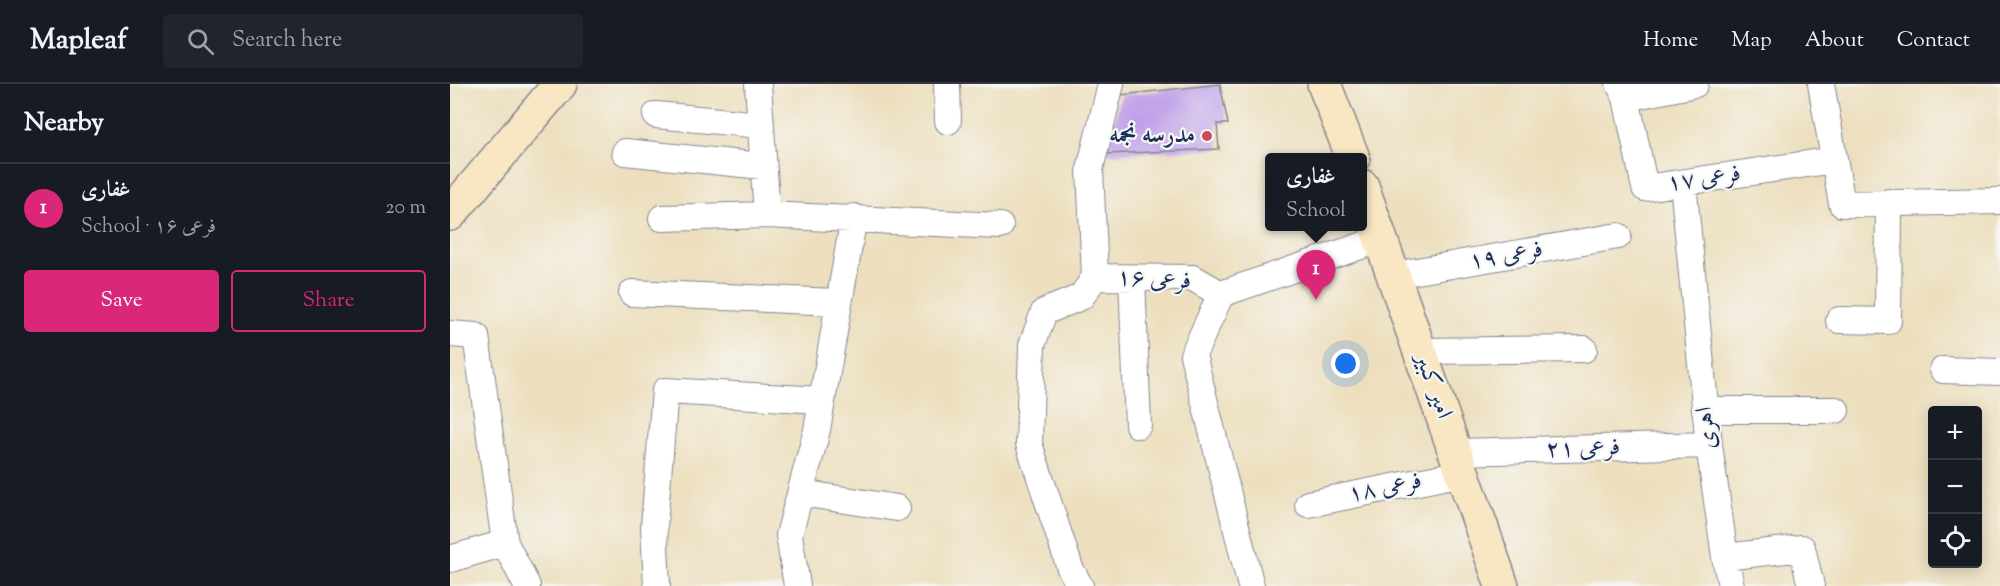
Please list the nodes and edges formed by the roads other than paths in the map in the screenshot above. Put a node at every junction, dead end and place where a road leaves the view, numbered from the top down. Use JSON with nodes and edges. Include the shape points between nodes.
{"nodes":[{"id":1,"x":560,"y":84,"type":"edge"},
{"id":2,"x":758,"y":84,"type":"edge"},
{"id":3,"x":947,"y":84,"type":"edge"},
{"id":4,"x":1111,"y":84,"type":"edge"},
{"id":5,"x":1324,"y":84,"type":"edge"},
{"id":6,"x":1695,"y":84,"type":"edge"},
{"id":7,"x":1821,"y":84,"type":"edge"},
{"id":8,"x":1622,"y":91,"type":"edge"},
{"id":9,"x":656,"y":115,"type":"dead end"},
{"id":10,"x":948,"y":122,"type":"dead end"},
{"id":11,"x":761,"y":125,"type":"junction"},
{"id":12,"x":625,"y":152,"type":"dead end"},
{"id":13,"x":1351,"y":153,"type":"edge"},
{"id":14,"x":1834,"y":160,"type":"junction"},
{"id":15,"x":762,"y":166,"type":"junction"},
{"id":16,"x":1683,"y":183,"type":"junction"},
{"id":17,"x":1367,"y":200,"type":"edge"},
{"id":18,"x":2000,"y":201,"type":"edge"},
{"id":19,"x":1889,"y":202,"type":"junction"},
{"id":20,"x":450,"y":214,"type":"edge"},
{"id":21,"x":767,"y":215,"type":"junction"},
{"id":22,"x":854,"y":217,"type":"junction"},
{"id":23,"x":662,"y":218,"type":"dead end"},
{"id":24,"x":1000,"y":226,"type":"dead end"},
{"id":25,"x":1618,"y":236,"type":"dead end"},
{"id":26,"x":1381,"y":239,"type":"junction"},
{"id":27,"x":1394,"y":275,"type":"junction"},
{"id":28,"x":1095,"y":277,"type":"junction"},
{"id":29,"x":1132,"y":278,"type":"junction"},
{"id":30,"x":632,"y":293,"type":"dead end"},
{"id":31,"x":1221,"y":294,"type":"junction"},
{"id":32,"x":837,"y":302,"type":"junction"},
{"id":33,"x":1839,"y":320,"type":"dead end"},
{"id":34,"x":450,"y":334,"type":"edge"},
{"id":35,"x":1584,"y":349,"type":"dead end"},
{"id":36,"x":1421,"y":351,"type":"junction"},
{"id":37,"x":1944,"y":370,"type":"dead end"},
{"id":38,"x":2000,"y":372,"type":"edge"},
{"id":39,"x":822,"y":400,"type":"junction"},
{"id":40,"x":1705,"y":410,"type":"junction"},
{"id":41,"x":1836,"y":410,"type":"dead end"},
{"id":42,"x":1138,"y":425,"type":"dead end"},
{"id":43,"x":1709,"y":446,"type":"junction"},
{"id":44,"x":1460,"y":463,"type":"junction"},
{"id":45,"x":801,"y":493,"type":"junction"},
{"id":46,"x":1308,"y":504,"type":"dead end"},
{"id":47,"x":897,"y":508,"type":"dead end"},
{"id":48,"x":505,"y":543,"type":"junction"},
{"id":49,"x":1725,"y":557,"type":"junction"},
{"id":50,"x":450,"y":559,"type":"edge"},
{"id":51,"x":527,"y":586,"type":"edge"},
{"id":52,"x":657,"y":586,"type":"edge"},
{"id":53,"x":796,"y":586,"type":"edge"},
{"id":54,"x":1079,"y":586,"type":"edge"},
{"id":55,"x":1251,"y":586,"type":"edge"},
{"id":56,"x":1502,"y":586,"type":"edge"},
{"id":57,"x":1731,"y":586,"type":"edge"},
{"id":58,"x":1811,"y":586,"type":"edge"}],
"edges":[{"from":1,"to":20,"type":"main road"},
{"from":2,"to":11,"type":"street"},
{"from":3,"to":10,"type":"street"},
{"from":4,"to":28,"type":"street","via":[[1090,169]]},
{"from":5,"to":13,"type":"main road"},
{"from":6,"to":8,"type":"street"},
{"from":7,"to":14,"type":"street"},
{"from":8,"to":16,"type":"street","name":"فرعی ۱۷","via":[[1645,188]]},
{"from":9,"to":11,"type":"street"},
{"from":11,"to":15,"type":"street"},
{"from":12,"to":15,"type":"street"},
{"from":14,"to":16,"type":"street","name":"فرعی ۱۷"},
{"from":14,"to":19,"type":"street","via":[[1842,204]]},
{"from":15,"to":21,"type":"street"},
{"from":16,"to":40,"type":"street","name":"اهری"},
{"from":17,"to":26,"type":"main road","name":"امیر کبیر"},
{"from":18,"to":19,"type":"street"},
{"from":19,"to":33,"type":"street","via":[[1888,321]]},
{"from":21,"to":22,"type":"street"},
{"from":21,"to":23,"type":"street"},
{"from":22,"to":24,"type":"street"},
{"from":22,"to":32,"type":"street"},
{"from":25,"to":27,"type":"street","name":"فرعی ۱۹"},
{"from":26,"to":27,"type":"main road","name":"امیر کبیر"},
{"from":26,"to":31,"type":"street","name":"فرعی ۱۶"},
{"from":27,"to":36,"type":"main road","name":"امیر کبیر"},
{"from":28,"to":29,"type":"street","name":"فرعی ۱۶"},
{"from":28,"to":54,"type":"street","via":[[1081,297],[1044,312],[1032,345],[1029,444]]},
{"from":29,"to":31,"type":"street","name":"فرعی ۱۶","via":[[1193,278]]},
{"from":29,"to":42,"type":"street"},
{"from":30,"to":32,"type":"street"},
{"from":31,"to":55,"type":"street","via":[[1193,355]]},
{"from":32,"to":39,"type":"street"},
{"from":34,"to":48,"type":"street","via":[[476,336]]},
{"from":35,"to":36,"type":"street"},
{"from":36,"to":44,"type":"main road","name":"امیر کبیر"},
{"from":37,"to":38,"type":"street"},
{"from":39,"to":45,"type":"street"},
{"from":39,"to":52,"type":"street","via":[[665,391],[654,526]]},
{"from":40,"to":41,"type":"street"},
{"from":40,"to":43,"type":"street","name":"اهری"},
{"from":43,"to":44,"type":"street","name":"فرعی ۲۱"},
{"from":43,"to":49,"type":"street","name":"اهری"},
{"from":44,"to":46,"type":"street","name":"فرعی ۱۸"},
{"from":44,"to":56,"type":"main road","name":"امیر کبیر"},
{"from":45,"to":47,"type":"street"},
{"from":45,"to":53,"type":"street","via":[[789,535]]},
{"from":48,"to":50,"type":"street"},
{"from":48,"to":51,"type":"street"},
{"from":49,"to":57,"type":"street","name":"اهری"},
{"from":49,"to":58,"type":"street","via":[[1802,548]]}]}
